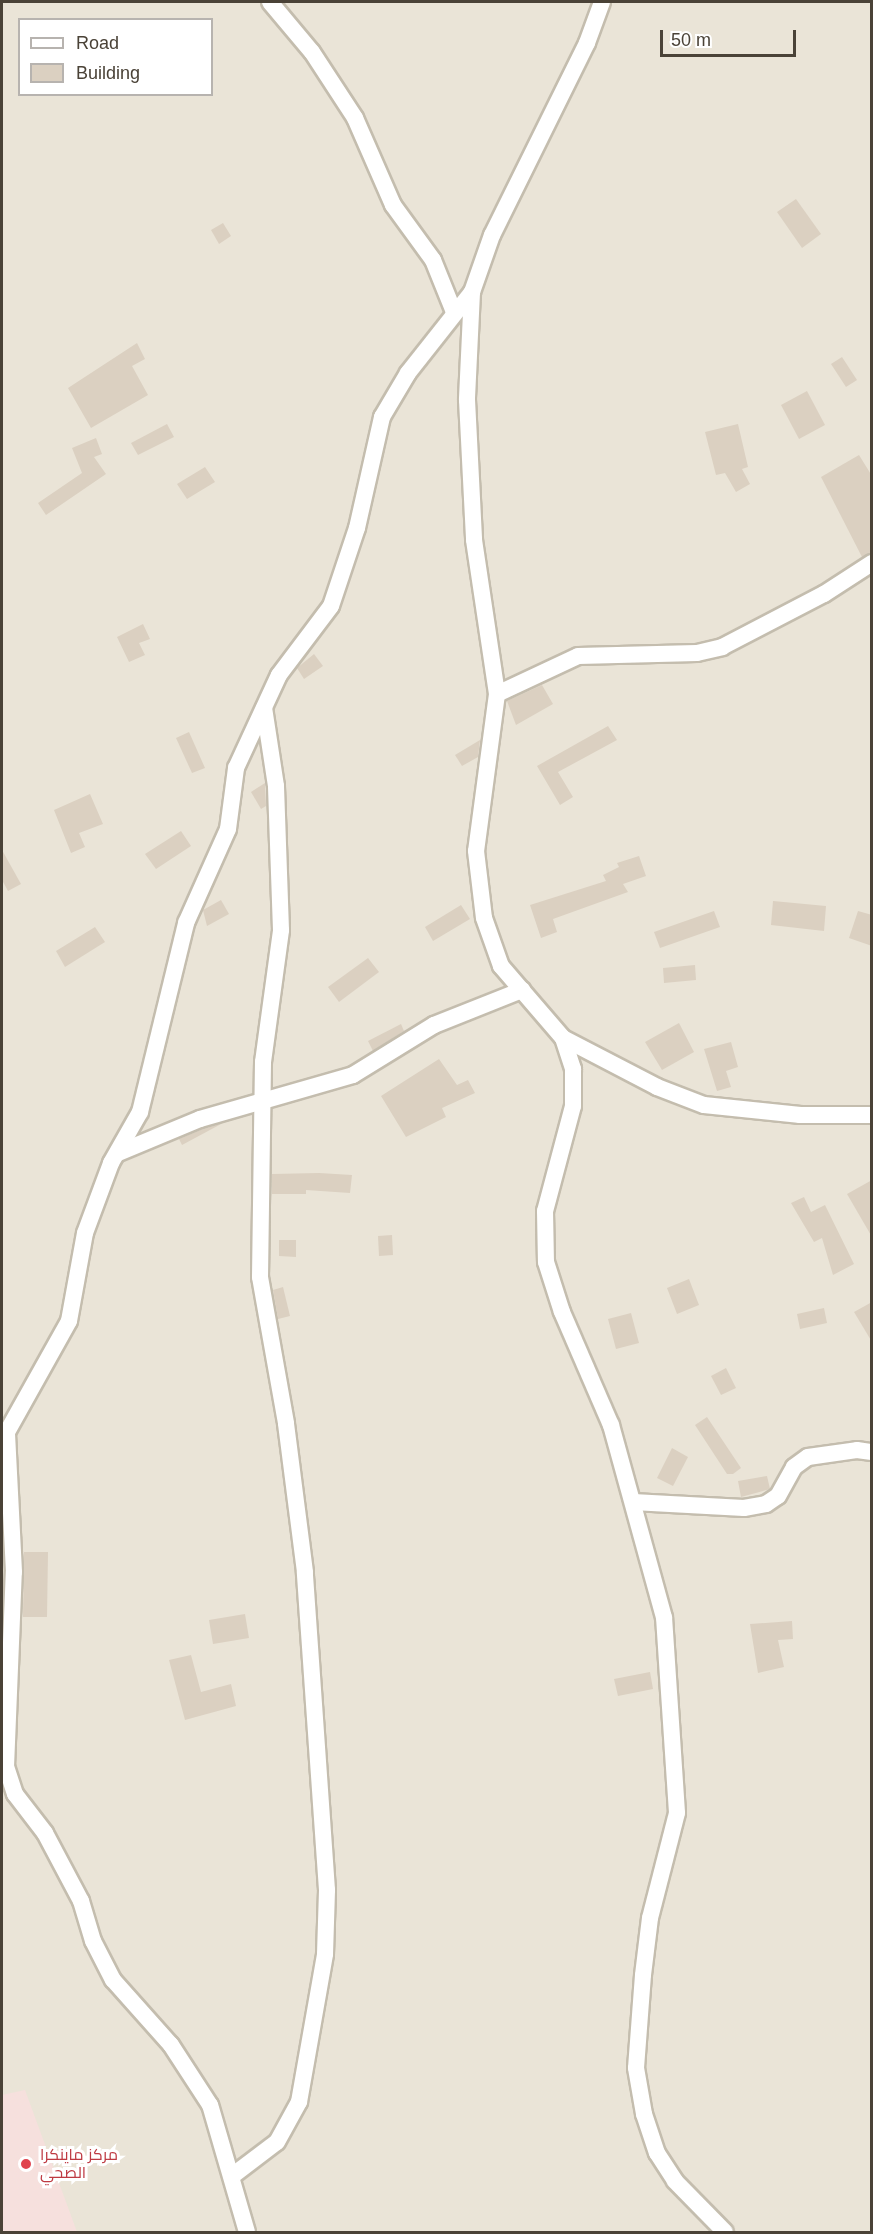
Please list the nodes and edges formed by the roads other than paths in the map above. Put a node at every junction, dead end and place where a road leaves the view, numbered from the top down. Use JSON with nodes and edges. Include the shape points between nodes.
{"nodes":[{"id":1,"x":270,"y":2,"type":"edge"},
{"id":2,"x":602,"y":2,"type":"edge"},
{"id":3,"x":472,"y":292,"type":"junction"},
{"id":4,"x":454,"y":312,"type":"junction"},
{"id":5,"x":872,"y":563,"type":"edge"},
{"id":6,"x":497,"y":694,"type":"junction"},
{"id":7,"x":264,"y":704,"type":"junction"},
{"id":8,"x":522,"y":990,"type":"junction"},
{"id":9,"x":563,"y":1038,"type":"junction"},
{"id":10,"x":264,"y":1102,"type":"junction"},
{"id":11,"x":872,"y":1115,"type":"edge"},
{"id":12,"x":118,"y":1153,"type":"junction"},
{"id":13,"x":3,"y":1430,"type":"edge"},
{"id":14,"x":872,"y":1452,"type":"edge"},
{"id":15,"x":633,"y":1502,"type":"junction"},
{"id":16,"x":232,"y":2176,"type":"junction"},
{"id":17,"x":247,"y":2232,"type":"edge"},
{"id":18,"x":725,"y":2232,"type":"edge"}],
"edges":[{"from":1,"to":4,"type":"street","via":[[300,36],[355,118],[393,205],[433,260]]},
{"from":2,"to":3,"type":"street","via":[[587,43],[492,235]]},
{"from":3,"to":4,"type":"street"},
{"from":3,"to":6,"type":"street","via":[[467,400],[474,540]]},
{"from":4,"to":7,"type":"street","via":[[382,417],[357,528],[331,606],[279,675]]},
{"from":5,"to":6,"type":"street","via":[[824,594],[722,647],[697,653],[578,656]]},
{"from":6,"to":8,"type":"street","via":[[476,851],[484,918],[501,966]]},
{"from":7,"to":10,"type":"street","via":[[276,786],[281,930],[262,1062]]},
{"from":7,"to":12,"type":"street","via":[[236,768],[228,829],[218,859],[186,923],[140,1112]]},
{"from":8,"to":9,"type":"street"},
{"from":8,"to":10,"type":"street","via":[[434,1025],[353,1075]]},
{"from":9,"to":11,"type":"street","via":[[657,1087],[704,1105],[800,1115]]},
{"from":9,"to":15,"type":"street","via":[[573,1069],[573,1106],[545,1211],[546,1262],[562,1312],[611,1425]]},
{"from":10,"to":12,"type":"street","via":[[200,1119]]},
{"from":10,"to":16,"type":"street","via":[[260,1277],[286,1423],[305,1572],[326,1911],[325,1954],[298,2102],[277,2142]]},
{"from":12,"to":13,"type":"street","via":[[85,1233],[69,1321]]},
{"from":13,"to":16,"type":"street","via":[[14,1582],[6,1767],[15,1794],[45,1833],[75,1891],[93,1941],[113,1980],[171,2044],[210,2105]]},
{"from":14,"to":15,"type":"street","via":[[857,1449],[807,1457],[794,1467],[778,1496],[766,1504],[744,1508]]},
{"from":15,"to":18,"type":"street","via":[[664,1617],[677,1813],[650,1918],[636,2068],[657,2153],[675,2181]]},
{"from":16,"to":17,"type":"street"}]}
